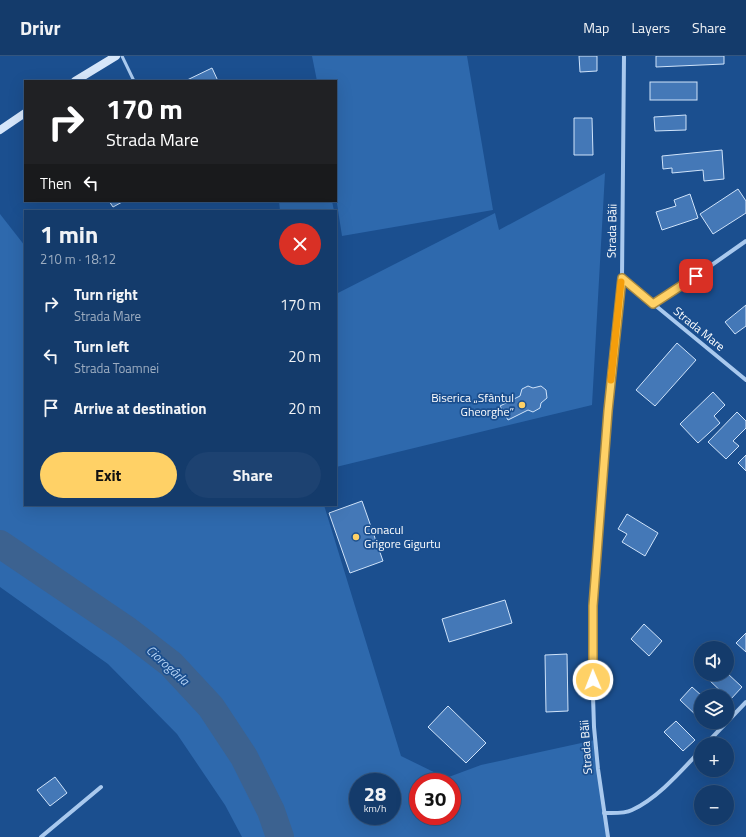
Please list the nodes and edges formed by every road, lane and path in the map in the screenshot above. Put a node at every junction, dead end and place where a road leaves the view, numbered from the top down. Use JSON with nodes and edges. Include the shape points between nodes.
{"nodes":[{"id":1,"x":116,"y":56,"type":"edge"},
{"id":2,"x":122,"y":56,"type":"edge"},
{"id":3,"x":624,"y":56,"type":"edge"},
{"id":4,"x":77,"y":80,"type":"edge"},
{"id":5,"x":134,"y":80,"type":"edge"},
{"id":6,"x":24,"y":114,"type":"edge"},
{"id":7,"x":0,"y":130,"type":"edge"},
{"id":8,"x":746,"y":241,"type":"edge"},
{"id":9,"x":622,"y":278,"type":"junction"},
{"id":10,"x":653,"y":304,"type":"junction"},
{"id":11,"x":746,"y":380,"type":"edge"},
{"id":12,"x":746,"y":702,"type":"edge"},
{"id":13,"x":713,"y":737,"type":"edge"},
{"id":14,"x":694,"y":757,"type":"edge"},
{"id":15,"x":101,"y":787,"type":"dead end"},
{"id":16,"x":604,"y":813,"type":"junction"},
{"id":17,"x":41,"y":837,"type":"edge"},
{"id":18,"x":608,"y":837,"type":"edge"}],
"edges":[{"from":1,"to":4,"type":"main road"},
{"from":2,"to":5,"type":"lane"},
{"from":3,"to":9,"type":"street","name":"Strada Băii"},
{"from":6,"to":7,"type":"main road"},
{"from":8,"to":10,"type":"street"},
{"from":9,"to":10,"type":"street","name":"Strada Mare"},
{"from":9,"to":16,"type":"street","name":"Strada Băii","via":[[608,411],[593,606],[594,727]]},
{"from":10,"to":11,"type":"street","name":"Strada Mare"},
{"from":12,"to":13,"type":"street"},
{"from":14,"to":16,"type":"street","via":[[672,781],[650,799],[630,811]]},
{"from":15,"to":17,"type":"street"},
{"from":16,"to":18,"type":"street","name":"Strada Băii"}]}
